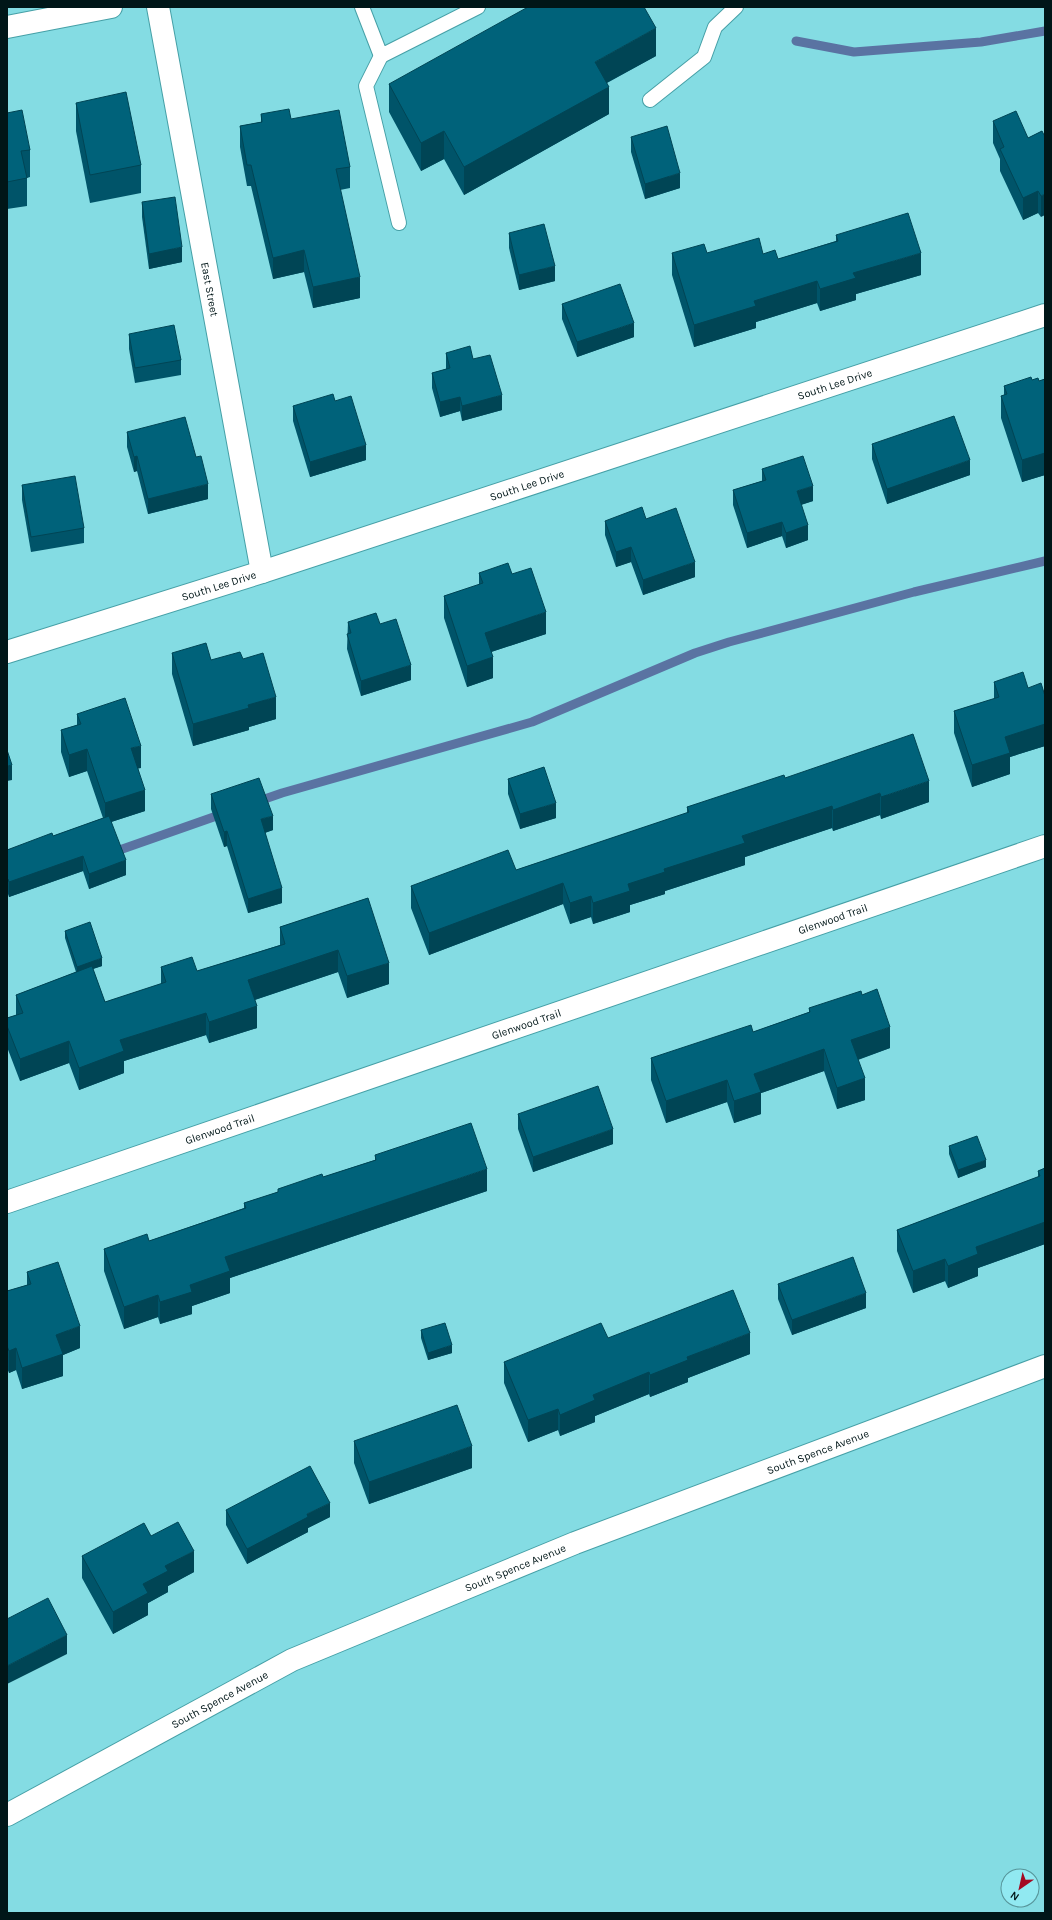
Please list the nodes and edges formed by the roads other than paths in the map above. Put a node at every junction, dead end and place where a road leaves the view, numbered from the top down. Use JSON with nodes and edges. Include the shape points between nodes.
{"nodes":[{"id":1,"x":111,"y":7,"type":"edge"},
{"id":2,"x":158,"y":7,"type":"edge"},
{"id":3,"x":362,"y":7,"type":"edge"},
{"id":4,"x":478,"y":7,"type":"edge"},
{"id":5,"x":736,"y":7,"type":"edge"},
{"id":6,"x":7,"y":27,"type":"edge"},
{"id":7,"x":381,"y":56,"type":"junction"},
{"id":8,"x":650,"y":100,"type":"dead end"},
{"id":9,"x":399,"y":223,"type":"dead end"},
{"id":10,"x":1045,"y":315,"type":"edge"},
{"id":11,"x":262,"y":572,"type":"junction"},
{"id":12,"x":7,"y":652,"type":"edge"},
{"id":13,"x":1045,"y":846,"type":"edge"},
{"id":14,"x":7,"y":1202,"type":"edge"},
{"id":15,"x":1045,"y":1366,"type":"edge"},
{"id":16,"x":7,"y":1815,"type":"edge"}],
"edges":[{"from":1,"to":6,"type":"street"},
{"from":2,"to":11,"type":"street","name":"East Street"},
{"from":3,"to":7,"type":"lane"},
{"from":4,"to":7,"type":"lane"},
{"from":5,"to":8,"type":"lane","via":[[715,27],[704,57]]},
{"from":7,"to":9,"type":"lane","via":[[366,86]]},
{"from":10,"to":11,"type":"street","name":"South Lee Drive"},
{"from":11,"to":12,"type":"street","name":"South Lee Drive"},
{"from":13,"to":14,"type":"street","name":"Glenwood Trail"},
{"from":15,"to":16,"type":"street","name":"South Spence Avenue","via":[[576,1542],[292,1660]]}]}
